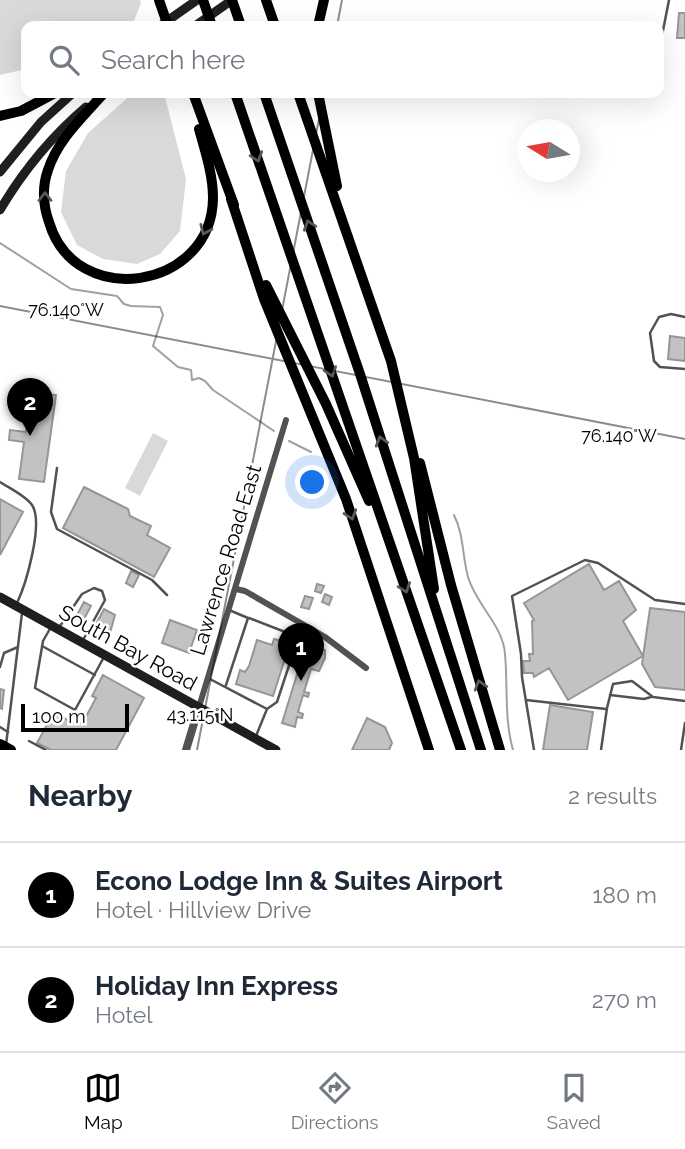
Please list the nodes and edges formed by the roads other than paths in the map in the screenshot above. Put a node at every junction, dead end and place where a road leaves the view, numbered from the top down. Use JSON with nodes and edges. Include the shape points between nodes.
{"nodes":[{"id":1,"x":159,"y":0,"type":"edge"},
{"id":2,"x":197,"y":0,"type":"edge"},
{"id":3,"x":203,"y":0,"type":"edge"},
{"id":4,"x":232,"y":0,"type":"edge"},
{"id":5,"x":266,"y":0,"type":"edge"},
{"id":6,"x":324,"y":0,"type":"edge"},
{"id":7,"x":669,"y":0,"type":"edge"},
{"id":8,"x":166,"y":21,"type":"edge"},
{"id":9,"x":167,"y":21,"type":"edge"},
{"id":10,"x":202,"y":21,"type":"edge"},
{"id":11,"x":210,"y":21,"type":"edge"},
{"id":12,"x":239,"y":21,"type":"edge"},
{"id":13,"x":273,"y":21,"type":"edge"},
{"id":14,"x":319,"y":21,"type":"edge"},
{"id":15,"x":664,"y":26,"type":"edge"},
{"id":16,"x":45,"y":98,"type":"edge"},
{"id":17,"x":67,"y":98,"type":"edge"},
{"id":18,"x":98,"y":98,"type":"edge"},
{"id":19,"x":100,"y":98,"type":"edge"},
{"id":20,"x":192,"y":98,"type":"edge"},
{"id":21,"x":193,"y":98,"type":"edge"},
{"id":22,"x":237,"y":98,"type":"edge"},
{"id":23,"x":266,"y":98,"type":"edge"},
{"id":24,"x":300,"y":98,"type":"edge"},
{"id":25,"x":319,"y":98,"type":"edge"},
{"id":26,"x":0,"y":116,"type":"edge"},
{"id":27,"x":0,"y":172,"type":"edge"},
{"id":28,"x":231,"y":199,"type":"junction"},
{"id":29,"x":0,"y":210,"type":"edge"},
{"id":30,"x":349,"y":240,"type":"junction"},
{"id":31,"x":685,"y":317,"type":"edge"},
{"id":32,"x":685,"y":369,"type":"edge"},
{"id":33,"x":286,"y":420,"type":"dead end"},
{"id":34,"x":407,"y":423,"type":"junction"},
{"id":35,"x":57,"y":468,"type":"dead end"},
{"id":36,"x":0,"y":482,"type":"edge"},
{"id":37,"x":396,"y":563,"type":"junction"},
{"id":38,"x":236,"y":589,"type":"junction"},
{"id":39,"x":167,"y":595,"type":"dead end"},
{"id":40,"x":0,"y":597,"type":"edge"},
{"id":41,"x":685,"y":604,"type":"edge"},
{"id":42,"x":19,"y":608,"type":"junction"},
{"id":43,"x":229,"y":610,"type":"junction"},
{"id":44,"x":248,"y":618,"type":"junction"},
{"id":45,"x":303,"y":623,"type":"junction"},
{"id":46,"x":439,"y":623,"type":"junction"},
{"id":47,"x":55,"y":627,"type":"junction"},
{"id":48,"x":299,"y":637,"type":"junction"},
{"id":49,"x":82,"y":642,"type":"junction"},
{"id":50,"x":43,"y":646,"type":"junction"},
{"id":51,"x":18,"y":647,"type":"junction"},
{"id":52,"x":106,"y":654,"type":"junction"},
{"id":53,"x":0,"y":667,"type":"edge"},
{"id":54,"x":366,"y":668,"type":"dead end"},
{"id":55,"x":94,"y":675,"type":"junction"},
{"id":56,"x":208,"y":678,"type":"junction"},
{"id":57,"x":225,"y":686,"type":"junction"},
{"id":58,"x":610,"y":695,"type":"junction"},
{"id":59,"x":653,"y":697,"type":"junction"},
{"id":60,"x":526,"y":700,"type":"junction"},
{"id":61,"x":685,"y":701,"type":"edge"},
{"id":62,"x":199,"y":707,"type":"junction"},
{"id":63,"x":267,"y":709,"type":"junction"},
{"id":64,"x":607,"y":709,"type":"junction"},
{"id":65,"x":685,"y":723,"type":"edge"},
{"id":66,"x":0,"y":727,"type":"edge"},
{"id":67,"x":8,"y":732,"type":"junction"},
{"id":68,"x":30,"y":741,"type":"dead end"},
{"id":69,"x":259,"y":743,"type":"edge"},
{"id":70,"x":6,"y":747,"type":"edge"},
{"id":71,"x":273,"y":749,"type":"edge"},
{"id":72,"x":46,"y":750,"type":"edge"},
{"id":73,"x":186,"y":750,"type":"edge"},
{"id":74,"x":429,"y":750,"type":"edge"},
{"id":75,"x":461,"y":750,"type":"edge"},
{"id":76,"x":481,"y":750,"type":"edge"},
{"id":77,"x":500,"y":750,"type":"edge"},
{"id":78,"x":534,"y":750,"type":"edge"},
{"id":79,"x":601,"y":750,"type":"edge"},
{"id":80,"x":681,"y":750,"type":"edge"}],
"edges":[{"from":1,"to":8,"type":"highway"},
{"from":2,"to":9,"type":"main road"},
{"from":3,"to":11,"type":"highway"},
{"from":4,"to":10,"type":"main road"},
{"from":4,"to":12,"type":"highway"},
{"from":5,"to":13,"type":"highway"},
{"from":6,"to":14,"type":"highway"},
{"from":7,"to":15,"type":"lane"},
{"from":16,"to":26,"type":"highway"},
{"from":17,"to":27,"type":"main road"},
{"from":18,"to":29,"type":"main road","via":[[58,133]]},
{"from":20,"to":19,"type":"highway","one_way":true,"via":[[212,184],[210,219],[198,243],[178,264],[129,280],[105,277],[70,257],[55,237],[45,210],[43,195],[54,154]]},
{"from":21,"to":28,"type":"highway"},
{"from":22,"to":37,"type":"highway","one_way":true},
{"from":46,"to":23,"type":"highway","one_way":true},
{"from":24,"to":30,"type":"highway"},
{"from":25,"to":30,"type":"highway"},
{"from":28,"to":37,"type":"highway","via":[[264,282],[326,404]]},
{"from":28,"to":74,"type":"highway","one_way":true,"via":[[264,299],[346,499]]},
{"from":30,"to":34,"type":"highway"},
{"from":31,"to":32,"type":"lane","via":[[659,317],[650,333],[654,361],[660,368]]},
{"from":33,"to":38,"type":"street","name":"Lawrence Road East"},
{"from":34,"to":46,"type":"highway"},
{"from":77,"to":34,"type":"highway","one_way":true},
{"from":35,"to":39,"type":"lane","via":[[51,512],[57,529],[152,580]]},
{"from":36,"to":42,"type":"lane","via":[[31,503],[37,516]]},
{"from":37,"to":75,"type":"highway","one_way":true},
{"from":38,"to":43,"type":"street","name":"Lawrence Road East"},
{"from":38,"to":45,"type":"street"},
{"from":40,"to":42,"type":"main road","name":"South Bay Road"},
{"from":41,"to":60,"type":"lane","via":[[655,600],[598,563],[585,561],[512,596]]},
{"from":42,"to":47,"type":"main road","name":"South Bay Road"},
{"from":42,"to":51,"type":"lane"},
{"from":43,"to":44,"type":"lane"},
{"from":43,"to":56,"type":"street","name":"Lawrence Road East"},
{"from":44,"to":48,"type":"lane"},
{"from":44,"to":57,"type":"lane"},
{"from":45,"to":48,"type":"lane"},
{"from":45,"to":54,"type":"street"},
{"from":46,"to":76,"type":"highway"},
{"from":47,"to":49,"type":"main road","name":"South Bay Road"},
{"from":47,"to":49,"type":"lane","via":[[82,594],[93,588],[102,591],[104,600]]},
{"from":47,"to":50,"type":"lane"},
{"from":48,"to":63,"type":"lane","via":[[277,702]]},
{"from":49,"to":52,"type":"main road","name":"South Bay Road"},
{"from":50,"to":55,"type":"lane"},
{"from":50,"to":55,"type":"lane","via":[[35,688],[75,710]]},
{"from":51,"to":53,"type":"lane","via":[[4,653]]},
{"from":51,"to":67,"type":"lane"},
{"from":52,"to":55,"type":"lane"},
{"from":52,"to":62,"type":"main road","name":"South Bay Road"},
{"from":56,"to":57,"type":"lane"},
{"from":56,"to":62,"type":"street","name":"Lawrence Road East"},
{"from":57,"to":63,"type":"lane"},
{"from":58,"to":59,"type":"lane"},
{"from":58,"to":59,"type":"lane","via":[[613,684],[625,680],[637,683]]},
{"from":58,"to":64,"type":"lane"},
{"from":59,"to":61,"type":"lane"},
{"from":60,"to":64,"type":"lane"},
{"from":60,"to":78,"type":"lane"},
{"from":62,"to":69,"type":"main road","name":"South Bay Road"},
{"from":62,"to":73,"type":"street","name":"Lawrence Road East"},
{"from":63,"to":69,"type":"lane"},
{"from":64,"to":79,"type":"lane"},
{"from":65,"to":80,"type":"lane"},
{"from":66,"to":67,"type":"lane"},
{"from":67,"to":70,"type":"lane"},
{"from":68,"to":72,"type":"lane"},
{"from":69,"to":71,"type":"main road","name":"South Bay Road"}]}
